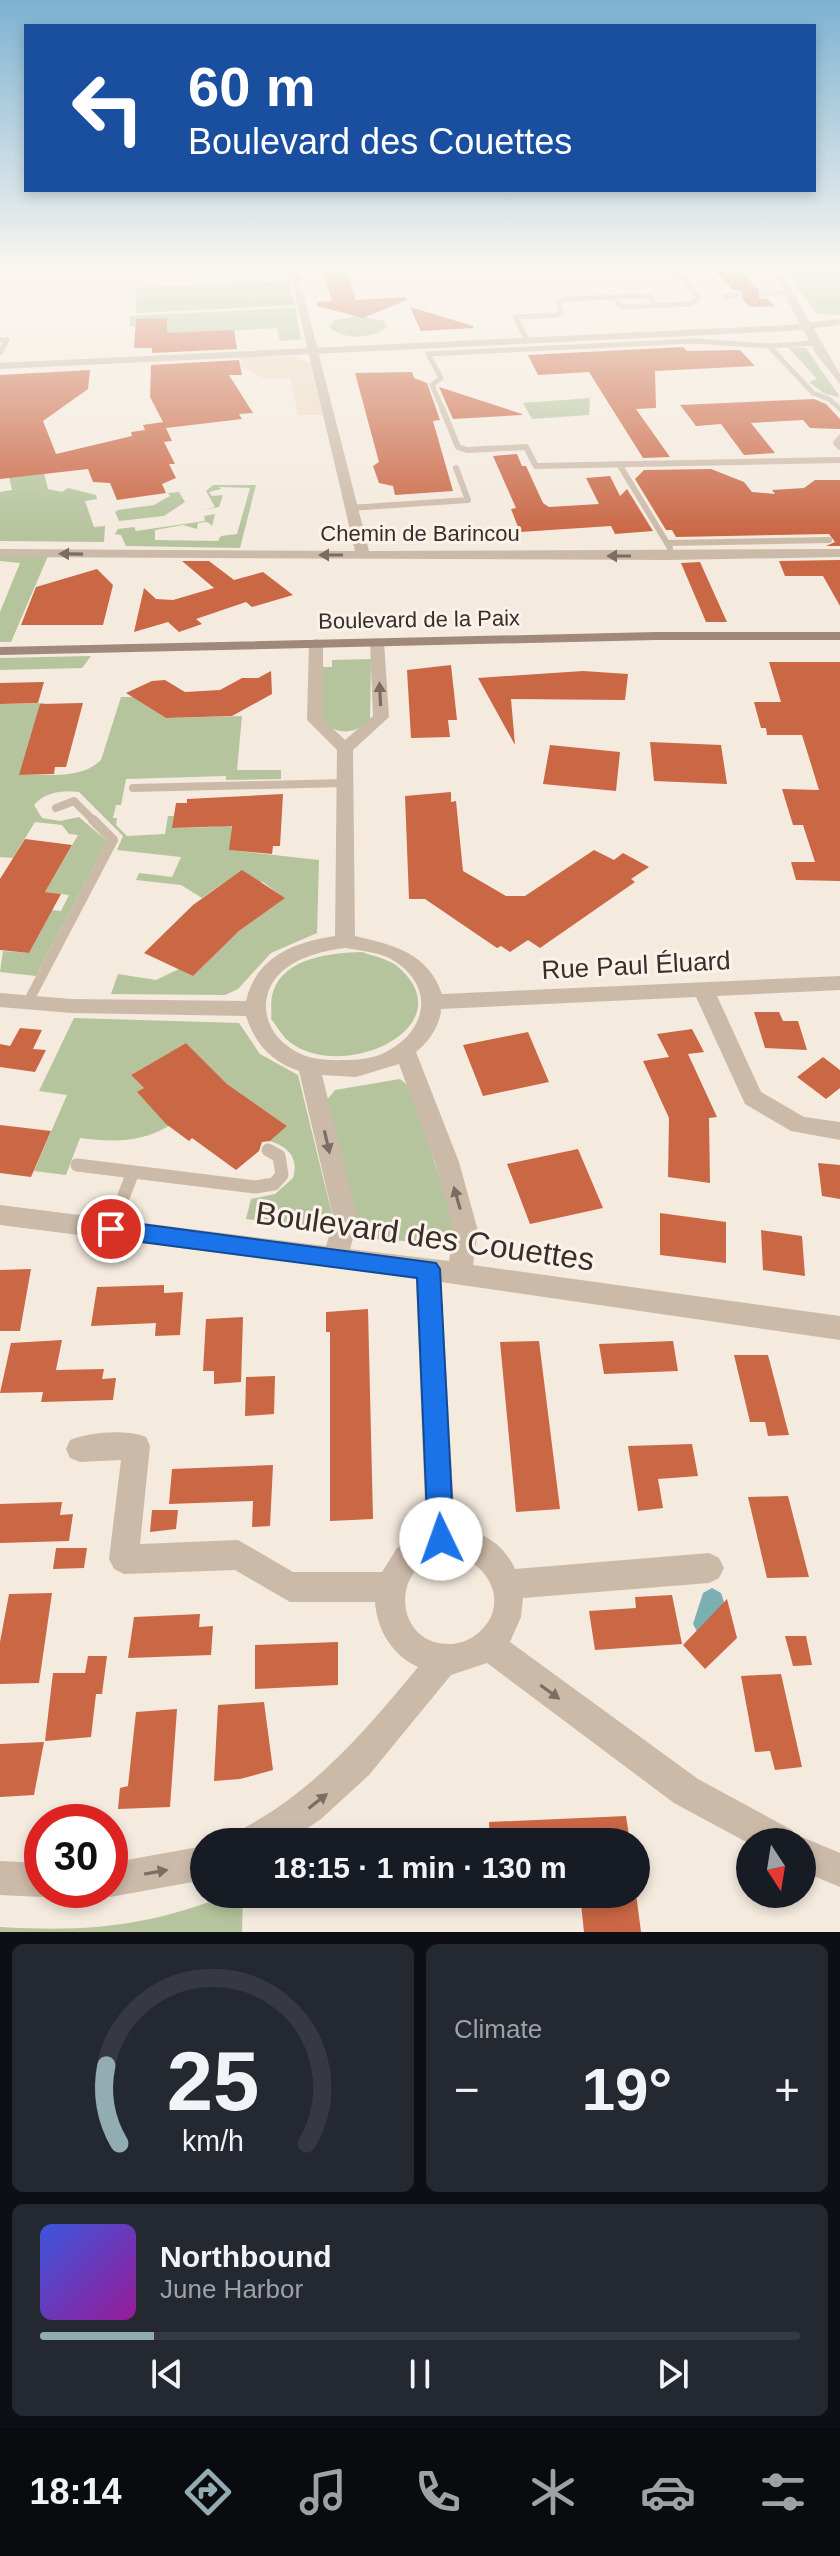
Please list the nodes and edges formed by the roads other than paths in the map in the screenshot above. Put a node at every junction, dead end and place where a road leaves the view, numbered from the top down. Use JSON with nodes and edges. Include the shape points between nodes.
{"nodes":[{"id":1,"x":225,"y":355,"type":"edge"},
{"id":2,"x":313,"y":355,"type":"edge"},
{"id":3,"x":429,"y":355,"type":"edge"},
{"id":4,"x":778,"y":355,"type":"edge"},
{"id":5,"x":821,"y":355,"type":"edge"},
{"id":6,"x":826,"y":363,"type":"junction"},
{"id":7,"x":840,"y":363,"type":"edge"},
{"id":8,"x":0,"y":366,"type":"edge"},
{"id":9,"x":840,"y":381,"type":"edge"},
{"id":10,"x":840,"y":409,"type":"edge"},
{"id":11,"x":840,"y":438,"type":"edge"},
{"id":12,"x":840,"y":447,"type":"edge"},
{"id":13,"x":840,"y":460,"type":"edge"},
{"id":14,"x":619,"y":464,"type":"junction"},
{"id":15,"x":456,"y":468,"type":"dead end"},
{"id":16,"x":350,"y":508,"type":"junction"},
{"id":17,"x":829,"y":540,"type":"dead end"},
{"id":18,"x":670,"y":550,"type":"junction"},
{"id":19,"x":0,"y":553,"type":"edge"},
{"id":20,"x":840,"y":553,"type":"edge"},
{"id":21,"x":363,"y":555,"type":"junction"},
{"id":22,"x":840,"y":636,"type":"edge"},
{"id":23,"x":377,"y":642,"type":"junction"},
{"id":24,"x":316,"y":643,"type":"junction"},
{"id":25,"x":0,"y":651,"type":"edge"},
{"id":26,"x":345,"y":749,"type":"junction"},
{"id":27,"x":345,"y":783,"type":"junction"},
{"id":28,"x":133,"y":788,"type":"dead end"},
{"id":29,"x":56,"y":808,"type":"dead end"},
{"id":30,"x":345,"y":941,"type":"junction"},
{"id":31,"x":840,"y":983,"type":"edge"},
{"id":32,"x":704,"y":991,"type":"junction"},
{"id":33,"x":0,"y":1000,"type":"edge"},
{"id":34,"x":28,"y":1002,"type":"junction"},
{"id":35,"x":434,"y":1002,"type":"junction"},
{"id":36,"x":253,"y":1009,"type":"junction"},
{"id":37,"x":405,"y":1051,"type":"junction"},
{"id":38,"x":309,"y":1067,"type":"junction"},
{"id":39,"x":840,"y":1131,"type":"edge"},
{"id":40,"x":268,"y":1150,"type":"dead end"},
{"id":41,"x":77,"y":1165,"type":"dead end"},
{"id":42,"x":133,"y":1172,"type":"junction"},
{"id":43,"x":0,"y":1215,"type":"edge"},
{"id":44,"x":111,"y":1229,"type":"junction"},
{"id":45,"x":335,"y":1258,"type":"junction"},
{"id":46,"x":428,"y":1269,"type":"junction"},
{"id":47,"x":459,"y":1274,"type":"junction"},
{"id":48,"x":840,"y":1328,"type":"edge"},
{"id":49,"x":80,"y":1449,"type":"dead end"},
{"id":50,"x":441,"y":1539,"type":"junction"},
{"id":51,"x":709,"y":1568,"type":"dead end"},
{"id":52,"x":505,"y":1585,"type":"junction"},
{"id":53,"x":391,"y":1587,"type":"junction"},
{"id":54,"x":488,"y":1645,"type":"junction"},
{"id":55,"x":443,"y":1660,"type":"junction"},
{"id":56,"x":283,"y":1828,"type":"edge"},
{"id":57,"x":754,"y":1828,"type":"edge"},
{"id":58,"x":816,"y":1860,"type":"edge"},
{"id":59,"x":190,"y":1866,"type":"edge"},
{"id":60,"x":840,"y":1870,"type":"edge"},
{"id":61,"x":128,"y":1877,"type":"edge"},
{"id":62,"x":0,"y":1878,"type":"edge"},
{"id":63,"x":24,"y":1879,"type":"edge"}],
"edges":[{"from":1,"to":8,"type":"street"},
{"from":2,"to":16,"type":"street"},
{"from":3,"to":14,"type":"lane","via":[[441,378],[432,385],[458,447],[526,447],[536,466]]},
{"from":4,"to":10,"type":"lane","via":[[813,393]]},
{"from":5,"to":6,"type":"street"},
{"from":6,"to":7,"type":"street"},
{"from":6,"to":9,"type":"street"},
{"from":11,"to":12,"type":"lane"},
{"from":13,"to":14,"type":"lane"},
{"from":14,"to":18,"type":"lane"},
{"from":15,"to":16,"type":"lane","via":[[468,500]]},
{"from":16,"to":21,"type":"street"},
{"from":17,"to":18,"type":"lane"},
{"from":18,"to":20,"type":"street","name":"Chemin de Barincou"},
{"from":18,"to":21,"type":"street","name":"Chemin de Barincou","one_way":true},
{"from":21,"to":19,"type":"street","name":"Chemin de Barincou","one_way":true},
{"from":22,"to":23,"type":"main road","name":"Boulevard de la Paix"},
{"from":23,"to":24,"type":"main road","name":"Boulevard de la Paix"},
{"from":26,"to":23,"type":"street","one_way":true,"via":[[381,717]]},
{"from":24,"to":25,"type":"main road","name":"Boulevard de la Paix"},
{"from":24,"to":26,"type":"street","via":[[315,720]]},
{"from":26,"to":27,"type":"street"},
{"from":27,"to":28,"type":"lane"},
{"from":27,"to":30,"type":"street"},
{"from":29,"to":34,"type":"lane","via":[[74,801],[113,840]]},
{"from":30,"to":35,"type":"street","via":[[395,951],[416,964],[429,982]]},
{"from":30,"to":36,"type":"street","via":[[295,953],[273,968],[259,987]]},
{"from":31,"to":32,"type":"street","name":"Rue Paul Éluard"},
{"from":32,"to":35,"type":"street","name":"Rue Paul Éluard"},
{"from":32,"to":39,"type":"street","via":[[753,1098],[799,1125]]},
{"from":33,"to":34,"type":"street"},
{"from":34,"to":36,"type":"street"},
{"from":35,"to":37,"type":"street","via":[[421,1037]]},
{"from":36,"to":38,"type":"street","via":[[268,1044]]},
{"from":37,"to":38,"type":"street","via":[[360,1069]]},
{"from":47,"to":37,"type":"street","one_way":true,"via":[[466,1231],[447,1162]]},
{"from":38,"to":45,"type":"street","one_way":true,"via":[[346,1221]]},
{"from":40,"to":42,"type":"lane","via":[[279,1156],[283,1169],[279,1179],[266,1186]]},
{"from":41,"to":42,"type":"lane"},
{"from":42,"to":44,"type":"lane"},
{"from":43,"to":44,"type":"street","name":"Boulevard des Couettes"},
{"from":44,"to":45,"type":"street","name":"Boulevard des Couettes"},
{"from":45,"to":46,"type":"street","name":"Boulevard des Couettes"},
{"from":46,"to":47,"type":"street","name":"Boulevard des Couettes"},
{"from":46,"to":50,"type":"street"},
{"from":47,"to":48,"type":"street","name":"Boulevard des Couettes"},
{"from":49,"to":53,"type":"street","via":[[136,1446],[124,1559],[238,1555],[290,1587]]},
{"from":50,"to":52,"type":"street","via":[[470,1543],[483,1551]]},
{"from":50,"to":53,"type":"street","via":[[409,1555]]},
{"from":51,"to":52,"type":"street"},
{"from":52,"to":54,"type":"street","via":[[504,1618]]},
{"from":53,"to":55,"type":"street","via":[[396,1626],[424,1654]]},
{"from":54,"to":55,"type":"street","via":[[459,1660]]},
{"from":54,"to":57,"type":"street","one_way":true,"via":[[686,1791]]},
{"from":56,"to":55,"type":"street","one_way":true,"via":[[344,1781]]},
{"from":58,"to":60,"type":"street"},
{"from":61,"to":59,"type":"street","one_way":true},
{"from":62,"to":63,"type":"street"}]}
